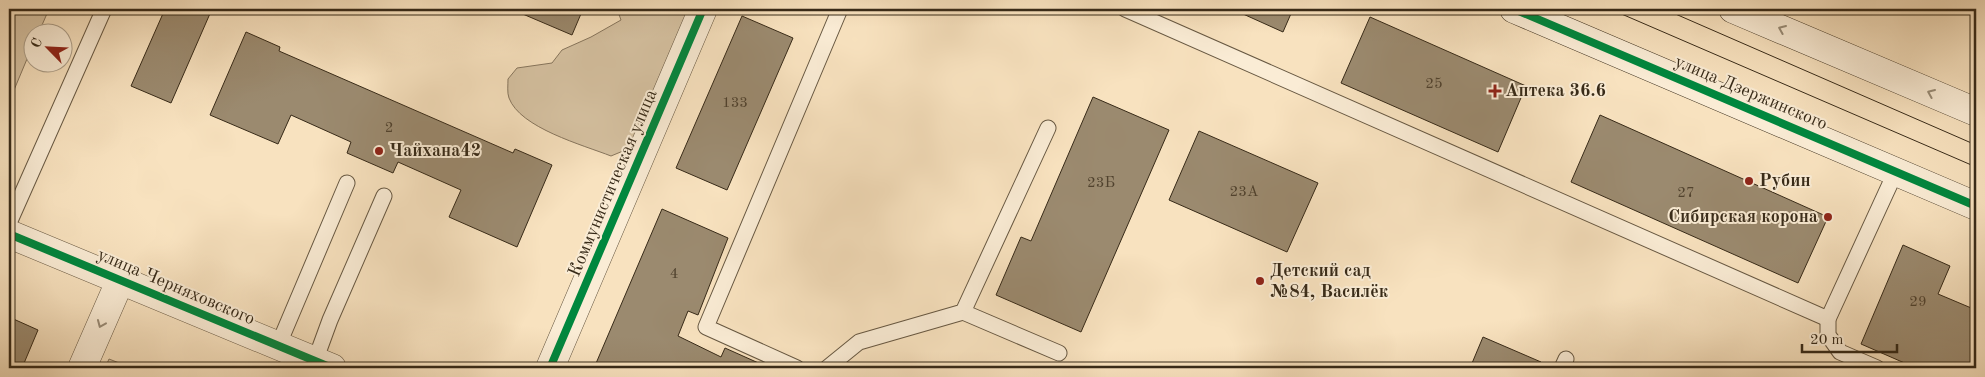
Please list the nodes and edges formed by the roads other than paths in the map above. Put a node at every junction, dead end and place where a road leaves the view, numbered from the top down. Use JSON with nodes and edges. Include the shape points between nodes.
{"nodes":[{"id":1,"x":104,"y":9,"type":"edge"},
{"id":2,"x":703,"y":9,"type":"edge"},
{"id":3,"x":840,"y":9,"type":"edge"},
{"id":4,"x":1125,"y":9,"type":"edge"},
{"id":5,"x":1514,"y":9,"type":"edge"},
{"id":6,"x":1733,"y":9,"type":"edge"},
{"id":7,"x":1976,"y":112,"type":"edge"},
{"id":8,"x":1048,"y":128,"type":"dead end"},
{"id":9,"x":1896,"y":171,"type":"junction"},
{"id":10,"x":347,"y":183,"type":"dead end"},
{"id":11,"x":384,"y":196,"type":"dead end"},
{"id":12,"x":1976,"y":206,"type":"edge"},
{"id":13,"x":9,"y":223,"type":"edge"},
{"id":14,"x":9,"y":234,"type":"edge"},
{"id":15,"x":120,"y":281,"type":"junction"},
{"id":16,"x":962,"y":312,"type":"junction"},
{"id":17,"x":1828,"y":319,"type":"junction"},
{"id":18,"x":278,"y":346,"type":"junction"},
{"id":19,"x":1059,"y":353,"type":"dead end"},
{"id":20,"x":324,"y":365,"type":"edge"},
{"id":21,"x":82,"y":368,"type":"edge"},
{"id":22,"x":550,"y":368,"type":"edge"},
{"id":23,"x":797,"y":368,"type":"edge"},
{"id":24,"x":827,"y":368,"type":"edge"},
{"id":25,"x":1877,"y":368,"type":"edge"}],
"edges":[{"from":1,"to":13,"type":"lane"},
{"from":2,"to":22,"type":"street","name":"Коммунистическая улица"},
{"from":3,"to":23,"type":"lane","via":[[706,327]]},
{"from":4,"to":17,"type":"lane"},
{"from":5,"to":9,"type":"street","name":"улица Дзержинского"},
{"from":7,"to":6,"type":"street","one_way":true},
{"from":8,"to":16,"type":"lane"},
{"from":9,"to":12,"type":"street","name":"улица Дзержинского"},
{"from":9,"to":17,"type":"lane"},
{"from":10,"to":18,"type":"lane"},
{"from":11,"to":20,"type":"lane","via":[[330,320]]},
{"from":14,"to":15,"type":"street","name":"улица Черняховского"},
{"from":15,"to":18,"type":"street","name":"улица Черняховского"},
{"from":15,"to":21,"type":"street","one_way":true},
{"from":16,"to":19,"type":"lane"},
{"from":16,"to":24,"type":"lane","via":[[858,342]]},
{"from":17,"to":25,"type":"lane","via":[[1828,335],[1840,352]]},
{"from":18,"to":20,"type":"street","name":"улица Черняховского"}]}
